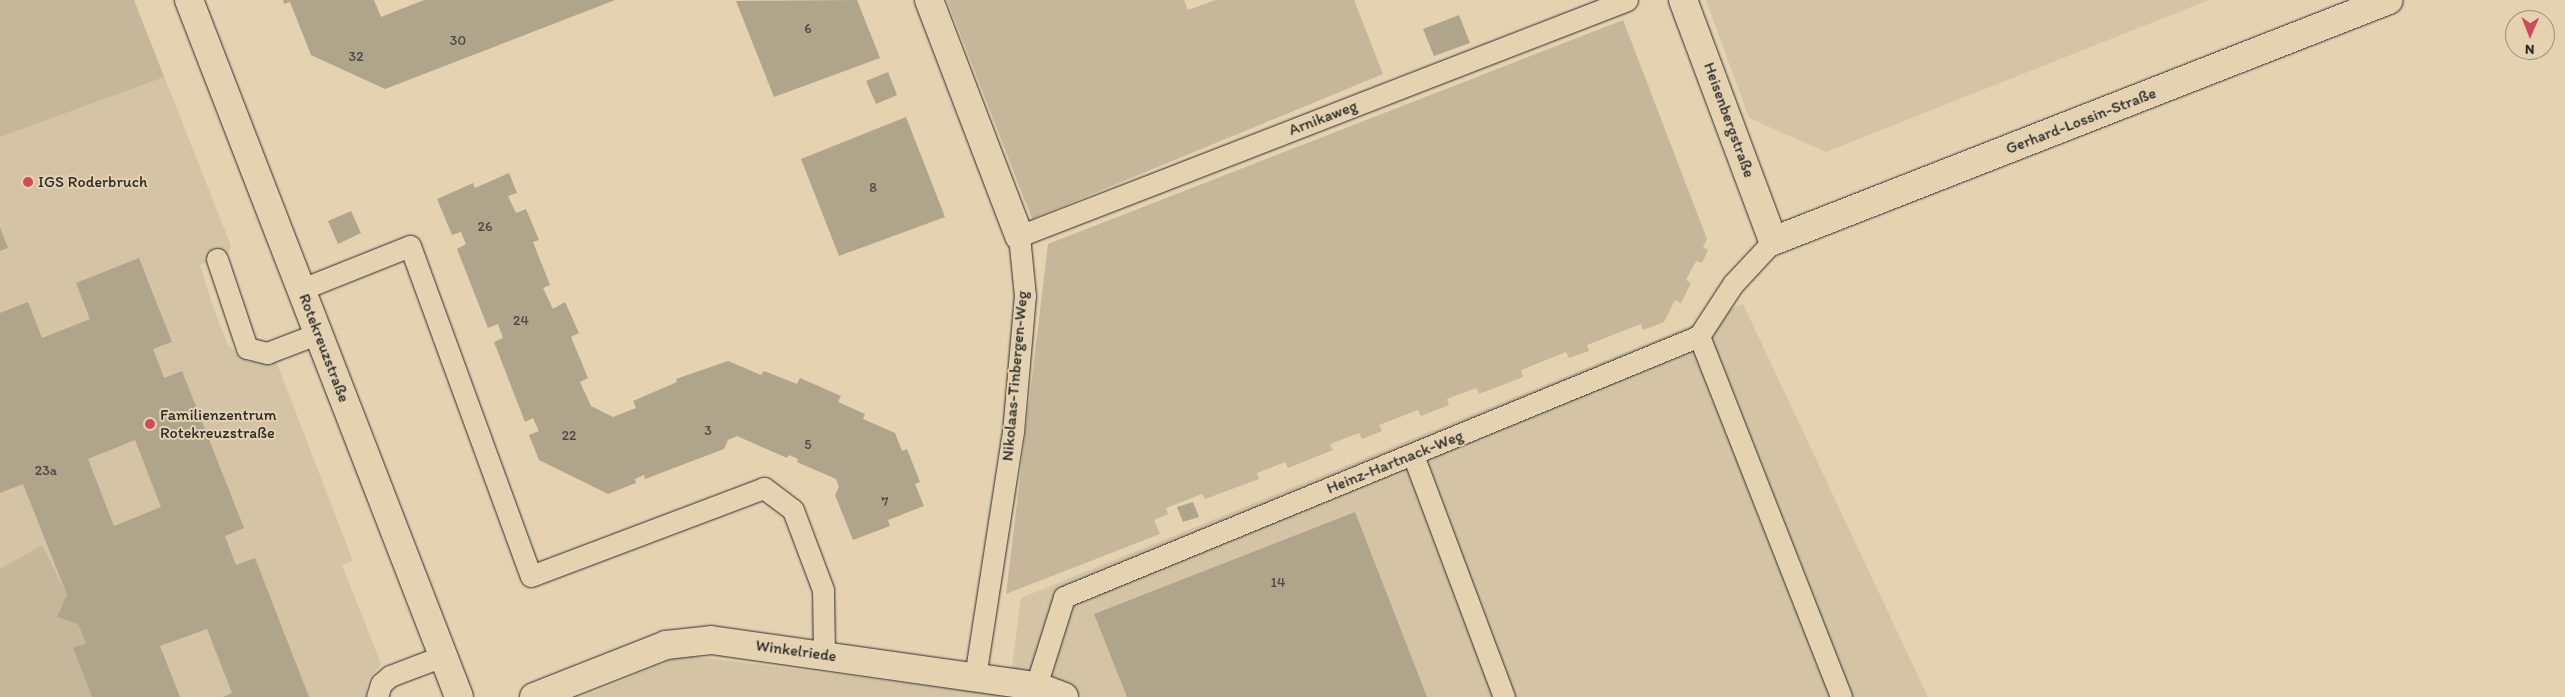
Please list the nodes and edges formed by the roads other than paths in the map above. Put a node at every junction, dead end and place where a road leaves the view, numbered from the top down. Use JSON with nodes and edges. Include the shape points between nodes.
{"nodes":[{"id":1,"x":189,"y":0,"type":"edge"},
{"id":2,"x":929,"y":0,"type":"edge"},
{"id":3,"x":1627,"y":0,"type":"edge"},
{"id":4,"x":1684,"y":0,"type":"edge"},
{"id":5,"x":2389,"y":0,"type":"edge"},
{"id":6,"x":1019,"y":236,"type":"junction"},
{"id":7,"x":1773,"y":241,"type":"junction"},
{"id":8,"x":217,"y":258,"type":"dead end"},
{"id":9,"x":302,"y":289,"type":"junction"},
{"id":10,"x":319,"y":333,"type":"junction"},
{"id":11,"x":1699,"y":336,"type":"junction"},
{"id":12,"x":1413,"y":455,"type":"junction"},
{"id":13,"x":824,"y":654,"type":"junction"},
{"id":14,"x":443,"y":656,"type":"junction"},
{"id":15,"x":975,"y":677,"type":"junction"},
{"id":16,"x":1036,"y":686,"type":"junction"},
{"id":17,"x":378,"y":697,"type":"edge"},
{"id":18,"x":459,"y":697,"type":"edge"},
{"id":19,"x":534,"y":697,"type":"edge"},
{"id":20,"x":1064,"y":697,"type":"edge"},
{"id":21,"x":1504,"y":697,"type":"edge"},
{"id":22,"x":1841,"y":697,"type":"edge"}],
"edges":[{"from":1,"to":9,"type":"street","name":"Rotekreuzstraße"},
{"from":2,"to":6,"type":"street","name":"Nikolaas-Tinbergen-Weg"},
{"from":3,"to":6,"type":"lane","name":"Arnikaweg"},
{"from":4,"to":7,"type":"street","name":"Heisenbergstraße"},
{"from":5,"to":7,"type":"street","name":"Gerhard-Lossin-Straße"},
{"from":6,"to":15,"type":"lane","name":"Nikolaas-Tinbergen-Weg","via":[[1025,296],[1013,432]]},
{"from":7,"to":11,"type":"lane","via":[[1733,284]]},
{"from":8,"to":10,"type":"lane","via":[[247,348],[267,353]]},
{"from":9,"to":10,"type":"street","name":"Rotekreuzstraße"},
{"from":9,"to":13,"type":"lane","via":[[410,246],[531,576],[764,488],[793,510],[823,590]]},
{"from":10,"to":14,"type":"street","name":"Rotekreuzstraße"},
{"from":11,"to":12,"type":"lane","name":"Heinz-Hartnack-Weg"},
{"from":11,"to":22,"type":"lane"},
{"from":12,"to":16,"type":"lane","name":"Heinz-Hartnack-Weg","via":[[1064,596]]},
{"from":12,"to":21,"type":"lane"},
{"from":13,"to":15,"type":"street","name":"Winkelriede"},
{"from":13,"to":19,"type":"street","name":"Winkelriede","via":[[712,640],[666,645]]},
{"from":14,"to":17,"type":"lane","via":[[390,676],[381,684]]},
{"from":14,"to":18,"type":"street","name":"Rotekreuzstraße"},
{"from":15,"to":16,"type":"street","name":"Winkelriede"},
{"from":16,"to":20,"type":"street","name":"Winkelriede"}]}
